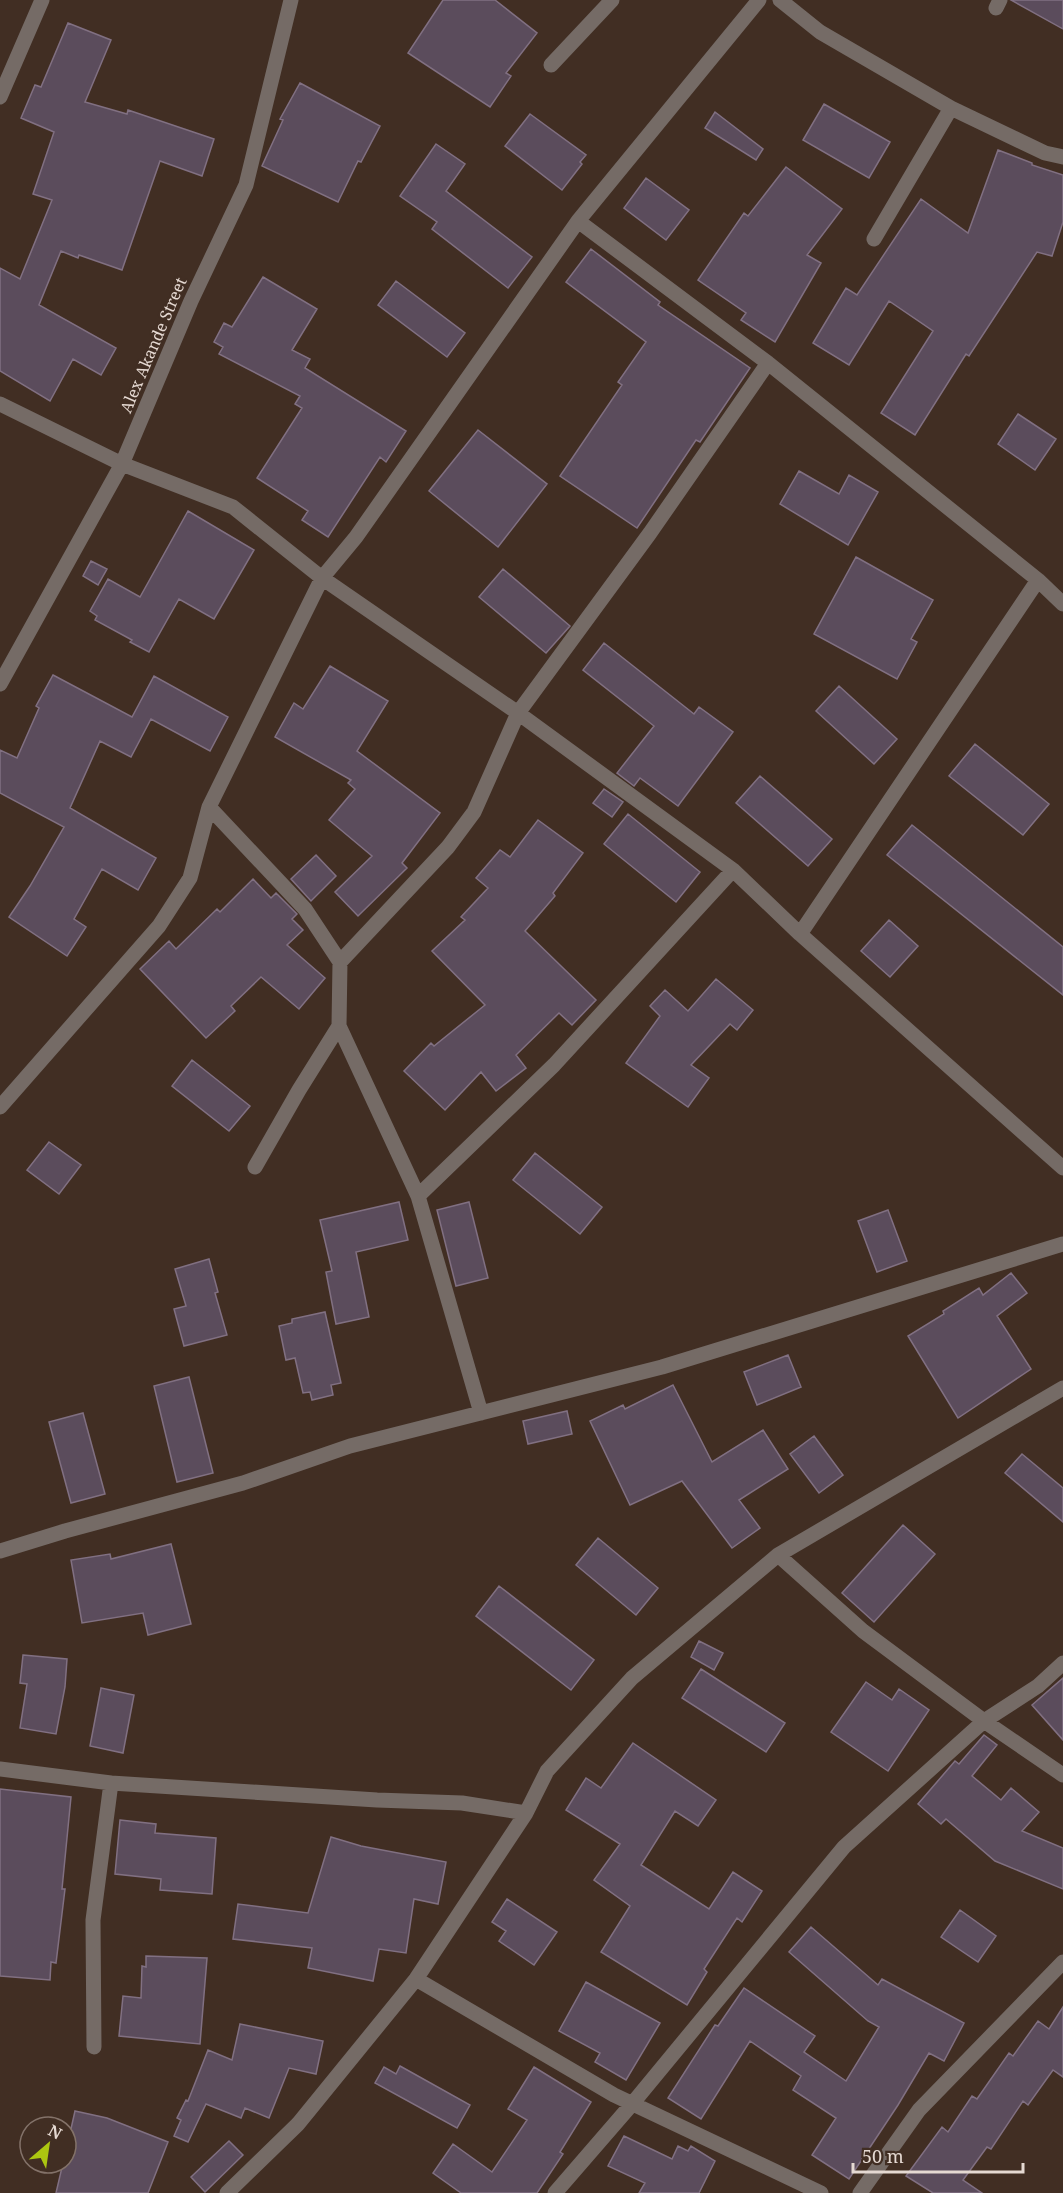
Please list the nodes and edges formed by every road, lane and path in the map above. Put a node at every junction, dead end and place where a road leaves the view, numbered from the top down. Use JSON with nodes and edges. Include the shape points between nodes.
{"nodes":[{"id":1,"x":42,"y":0,"type":"edge"},
{"id":2,"x":291,"y":0,"type":"edge"},
{"id":3,"x":612,"y":0,"type":"edge"},
{"id":4,"x":759,"y":0,"type":"edge"},
{"id":5,"x":780,"y":0,"type":"edge"},
{"id":6,"x":550,"y":65,"type":"dead end"},
{"id":7,"x":0,"y":97,"type":"edge"},
{"id":8,"x":951,"y":108,"type":"junction"},
{"id":9,"x":1063,"y":158,"type":"edge"},
{"id":10,"x":578,"y":221,"type":"junction"},
{"id":11,"x":874,"y":239,"type":"dead end"},
{"id":12,"x":768,"y":363,"type":"junction"},
{"id":13,"x":0,"y":404,"type":"edge"},
{"id":14,"x":122,"y":465,"type":"junction"},
{"id":15,"x":322,"y":578,"type":"junction"},
{"id":16,"x":1038,"y":580,"type":"junction"},
{"id":17,"x":1063,"y":604,"type":"edge"},
{"id":18,"x":0,"y":684,"type":"edge"},
{"id":19,"x":518,"y":713,"type":"junction"},
{"id":20,"x":208,"y":807,"type":"junction"},
{"id":21,"x":733,"y":870,"type":"junction"},
{"id":22,"x":800,"y":934,"type":"junction"},
{"id":23,"x":340,"y":962,"type":"junction"},
{"id":24,"x":339,"y":1026,"type":"junction"},
{"id":25,"x":0,"y":1107,"type":"edge"},
{"id":26,"x":255,"y":1167,"type":"dead end"},
{"id":27,"x":1063,"y":1168,"type":"edge"},
{"id":28,"x":418,"y":1196,"type":"junction"},
{"id":29,"x":1063,"y":1244,"type":"edge"},
{"id":30,"x":1063,"y":1388,"type":"edge"},
{"id":31,"x":481,"y":1413,"type":"junction"},
{"id":32,"x":0,"y":1551,"type":"edge"},
{"id":33,"x":778,"y":1555,"type":"junction"},
{"id":34,"x":1063,"y":1663,"type":"edge"},
{"id":35,"x":984,"y":1721,"type":"junction"},
{"id":36,"x":0,"y":1769,"type":"edge"},
{"id":37,"x":1063,"y":1775,"type":"edge"},
{"id":38,"x":111,"y":1783,"type":"junction"},
{"id":39,"x":526,"y":1813,"type":"junction"},
{"id":40,"x":1063,"y":1962,"type":"edge"},
{"id":41,"x":416,"y":1979,"type":"junction"},
{"id":42,"x":94,"y":2047,"type":"dead end"},
{"id":43,"x":632,"y":2104,"type":"junction"},
{"id":44,"x":227,"y":2193,"type":"edge"},
{"id":45,"x":555,"y":2193,"type":"edge"},
{"id":46,"x":821,"y":2193,"type":"edge"},
{"id":47,"x":860,"y":2193,"type":"edge"}],
"edges":[{"from":1,"to":7,"type":"street"},
{"from":2,"to":14,"type":"street","name":"Alex Akande Street","via":[[246,185],[190,301]]},
{"from":3,"to":6,"type":"street"},
{"from":4,"to":10,"type":"street"},
{"from":5,"to":8,"type":"street","via":[[820,32]]},
{"from":8,"to":9,"type":"street"},
{"from":8,"to":11,"type":"street"},
{"from":10,"to":12,"type":"street"},
{"from":10,"to":15,"type":"street","via":[[356,537]]},
{"from":12,"to":16,"type":"street"},
{"from":12,"to":19,"type":"street"},
{"from":13,"to":14,"type":"street"},
{"from":14,"to":15,"type":"street","via":[[233,507]]},
{"from":14,"to":18,"type":"street","name":"Alex Akande Street"},
{"from":15,"to":19,"type":"street"},
{"from":15,"to":20,"type":"street"},
{"from":16,"to":17,"type":"street"},
{"from":16,"to":22,"type":"street"},
{"from":19,"to":21,"type":"street"},
{"from":19,"to":23,"type":"street","via":[[474,812],[448,847]]},
{"from":20,"to":23,"type":"street","via":[[305,909]]},
{"from":20,"to":25,"type":"street","via":[[190,878],[159,926]]},
{"from":21,"to":22,"type":"street"},
{"from":21,"to":28,"type":"street","via":[[554,1065]]},
{"from":22,"to":27,"type":"street"},
{"from":23,"to":24,"type":"street"},
{"from":24,"to":26,"type":"street"},
{"from":24,"to":28,"type":"street"},
{"from":28,"to":31,"type":"street"},
{"from":29,"to":31,"type":"street","via":[[662,1367]]},
{"from":30,"to":33,"type":"street"},
{"from":31,"to":32,"type":"street","via":[[350,1446],[243,1483]]},
{"from":33,"to":35,"type":"street","via":[[863,1631]]},
{"from":33,"to":39,"type":"street","via":[[632,1678],[547,1771]]},
{"from":34,"to":35,"type":"street","via":[[1038,1686]]},
{"from":35,"to":37,"type":"street"},
{"from":35,"to":43,"type":"street","via":[[844,1847]]},
{"from":36,"to":38,"type":"street"},
{"from":38,"to":39,"type":"street","via":[[462,1803]]},
{"from":38,"to":42,"type":"street","via":[[93,1920]]},
{"from":39,"to":41,"type":"street"},
{"from":40,"to":47,"type":"street","via":[[919,2110]]},
{"from":41,"to":43,"type":"street"},
{"from":41,"to":44,"type":"street","via":[[298,2124]]},
{"from":43,"to":45,"type":"street"},
{"from":43,"to":46,"type":"street"}]}
